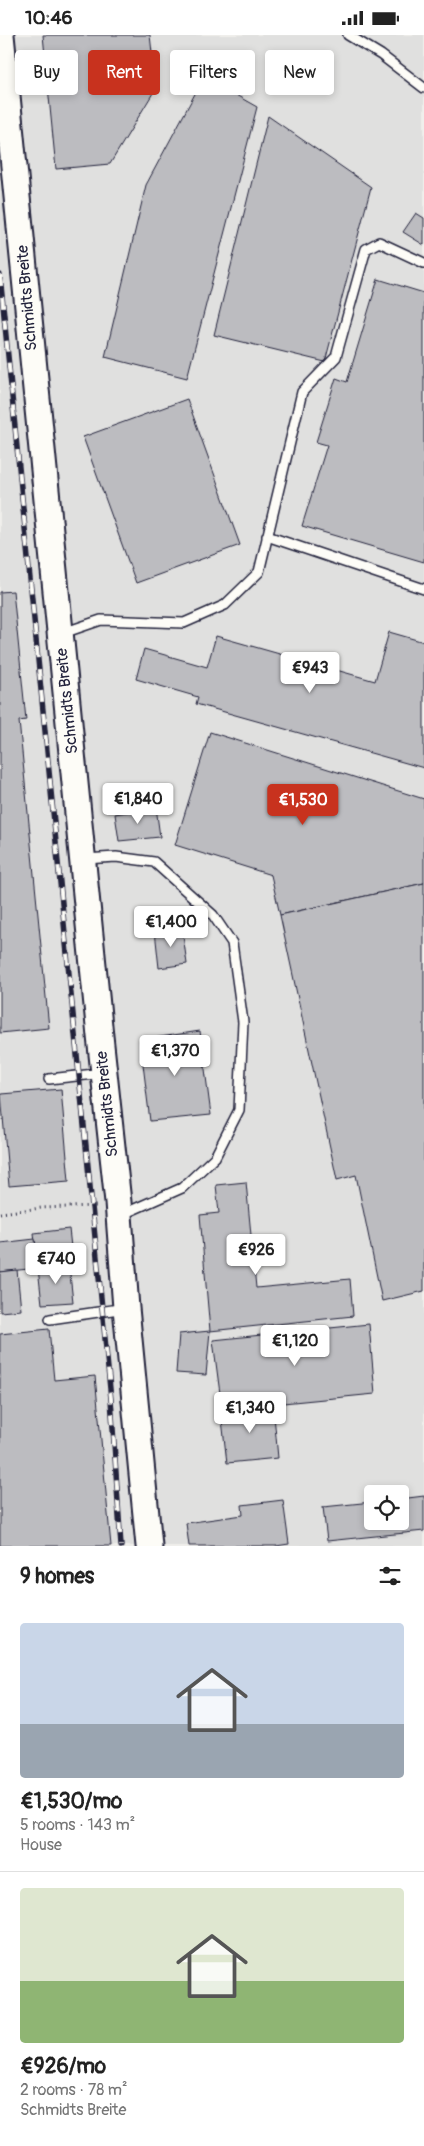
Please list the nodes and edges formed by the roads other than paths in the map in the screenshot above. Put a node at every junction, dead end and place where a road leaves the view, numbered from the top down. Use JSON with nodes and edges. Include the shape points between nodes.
{"nodes":[{"id":1,"x":1,"y":35,"type":"edge"},
{"id":2,"x":348,"y":35,"type":"edge"},
{"id":3,"x":424,"y":88,"type":"edge"},
{"id":4,"x":424,"y":263,"type":"edge"},
{"id":5,"x":267,"y":536,"type":"junction"},
{"id":6,"x":424,"y":589,"type":"edge"},
{"id":7,"x":60,"y":634,"type":"junction"},
{"id":8,"x":82,"y":859,"type":"junction"},
{"id":9,"x":104,"y":1073,"type":"junction"},
{"id":10,"x":49,"y":1079,"type":"dead end"},
{"id":11,"x":119,"y":1209,"type":"junction"},
{"id":12,"x":126,"y":1309,"type":"junction"},
{"id":13,"x":50,"y":1319,"type":"dead end"},
{"id":14,"x":149,"y":1546,"type":"edge"}],
"edges":[{"from":1,"to":7,"type":"main road","name":"Schmidts Breite"},
{"from":2,"to":3,"type":"lane"},
{"from":4,"to":5,"type":"lane","via":[[378,243],[366,249],[336,357],[302,392]]},
{"from":5,"to":6,"type":"lane"},
{"from":5,"to":7,"type":"lane","via":[[259,572],[225,605],[184,623],[101,620]]},
{"from":7,"to":8,"type":"main road","name":"Schmidts Breite"},
{"from":8,"to":9,"type":"main road","name":"Schmidts Breite"},
{"from":8,"to":11,"type":"lane","via":[[116,857],[154,862],[213,915],[232,943],[243,1022],[239,1109],[215,1157],[182,1188]]},
{"from":9,"to":10,"type":"lane"},
{"from":9,"to":11,"type":"main road","name":"Schmidts Breite"},
{"from":11,"to":12,"type":"main road","name":"Schmidts Breite"},
{"from":12,"to":13,"type":"lane"},
{"from":12,"to":14,"type":"main road","name":"Schmidts Breite"}]}
